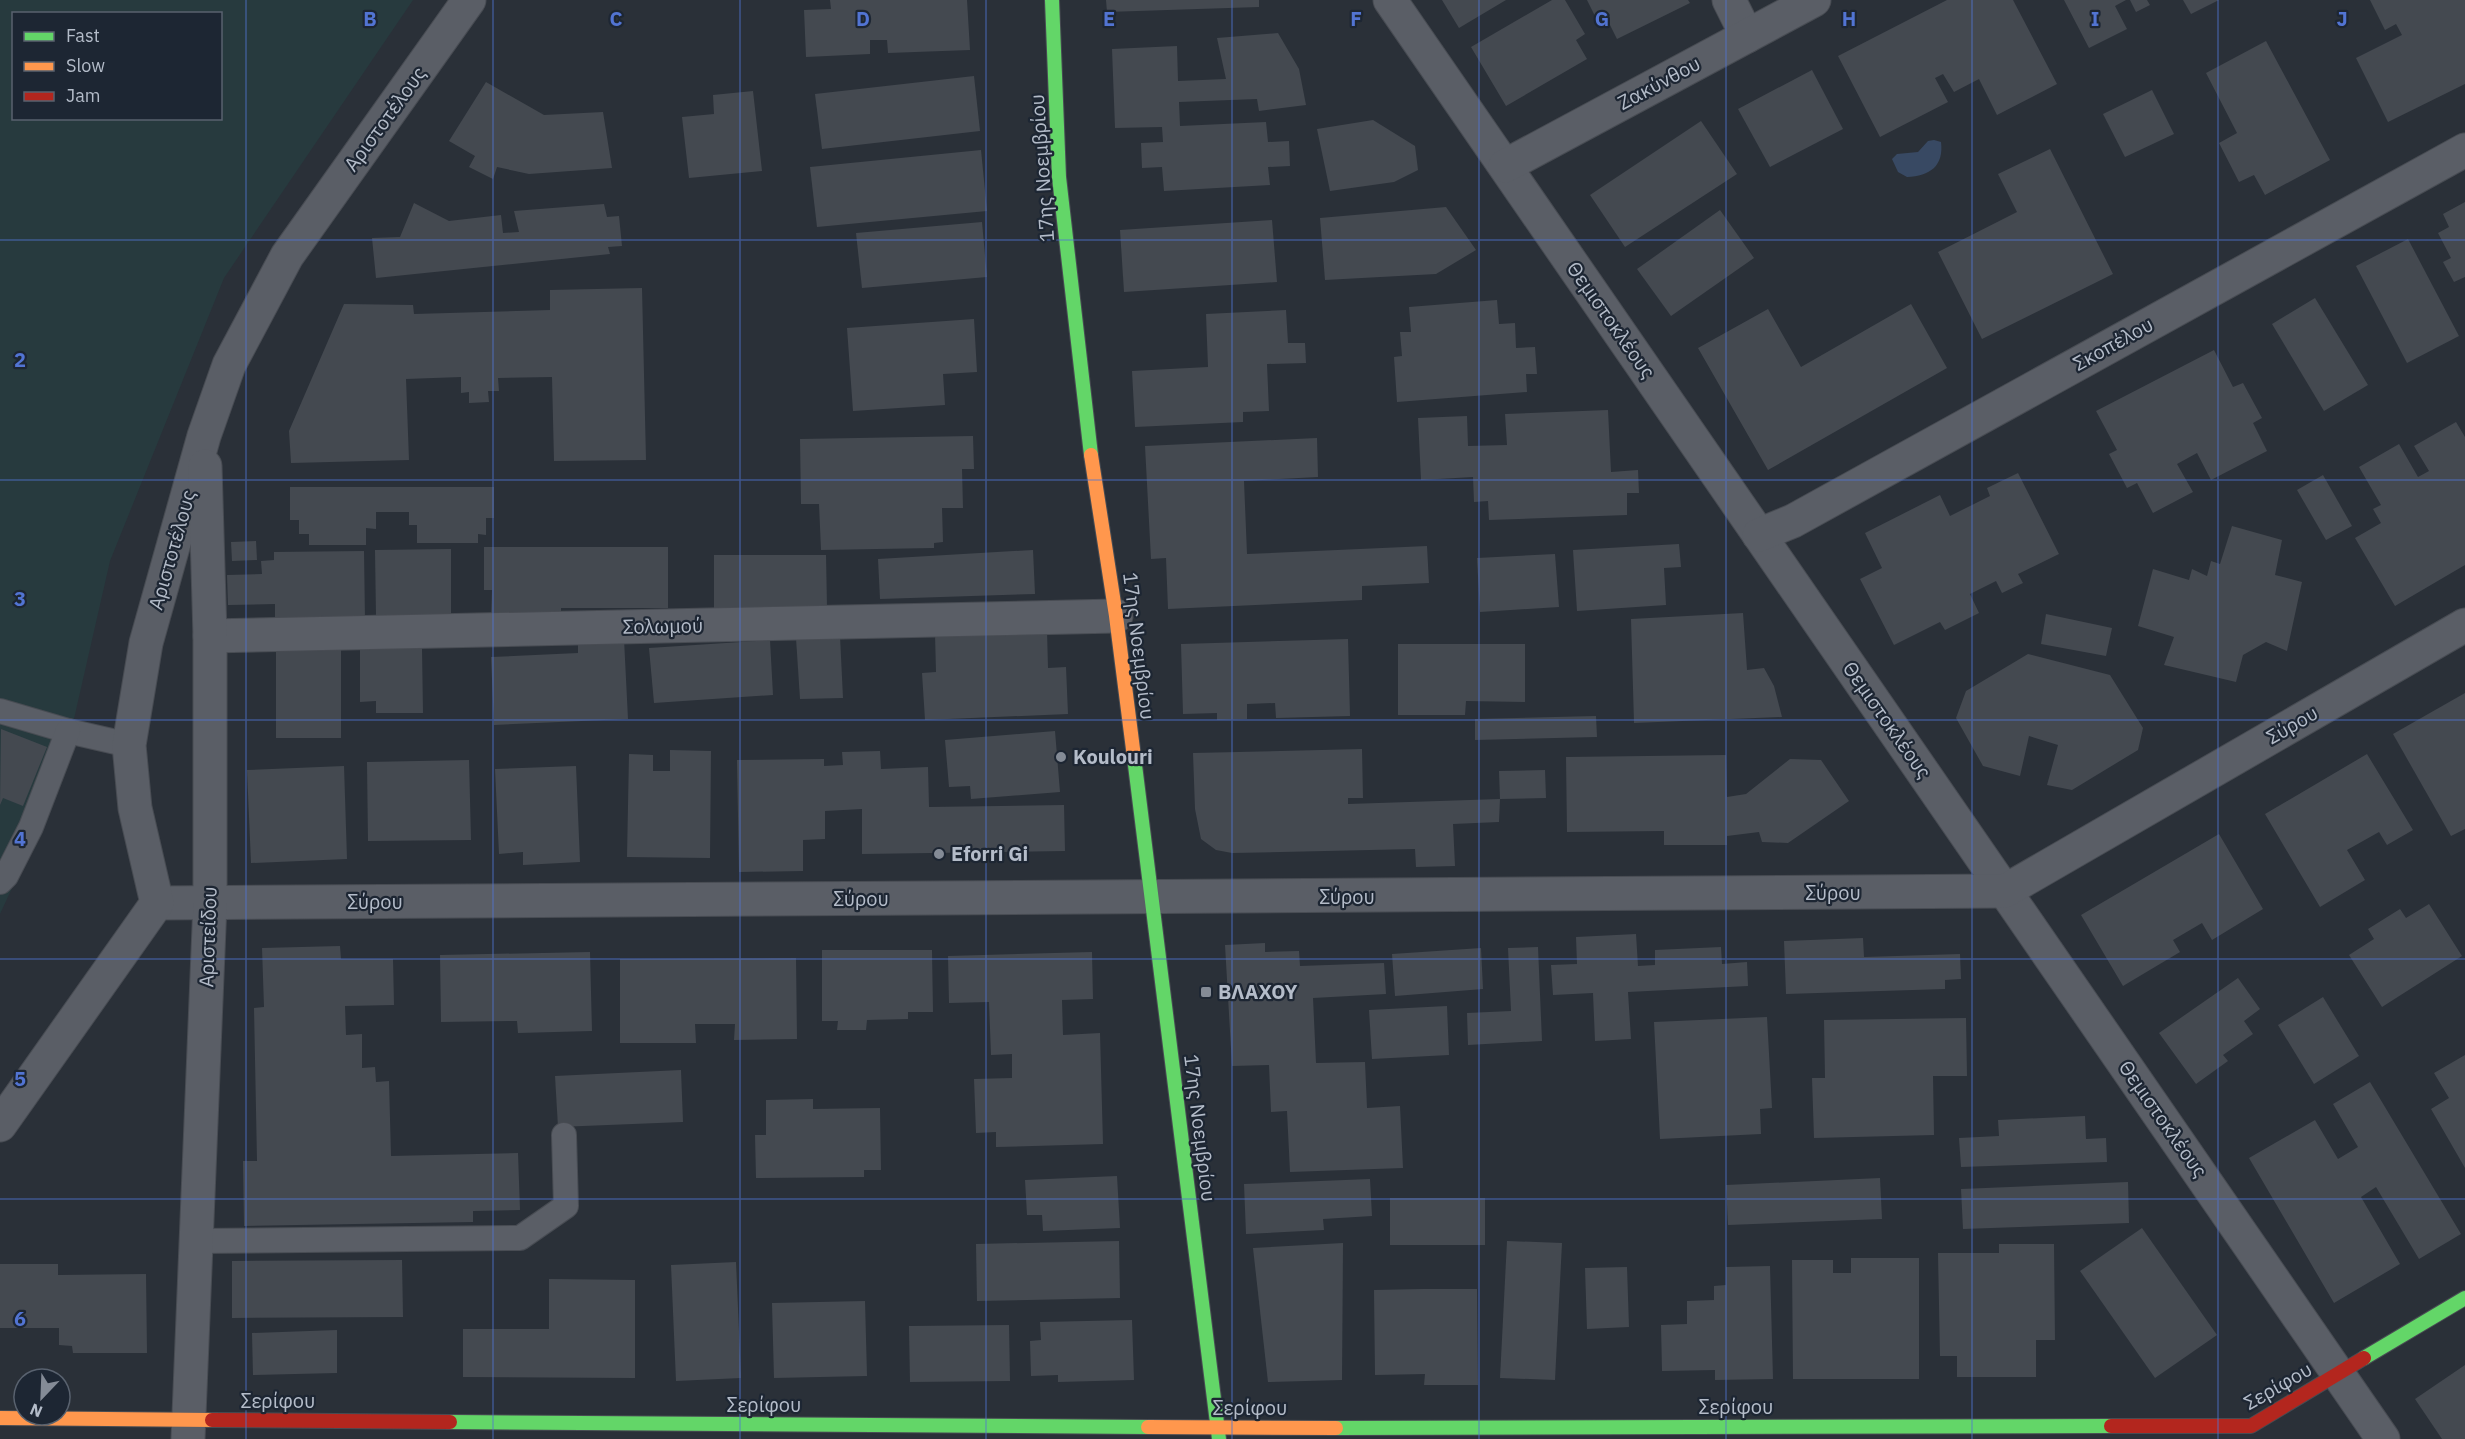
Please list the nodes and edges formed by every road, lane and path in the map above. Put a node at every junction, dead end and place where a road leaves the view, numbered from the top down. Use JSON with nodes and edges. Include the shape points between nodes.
{"nodes":[{"id":1,"x":469,"y":0,"type":"edge"},
{"id":2,"x":1052,"y":0,"type":"edge"},
{"id":3,"x":1390,"y":0,"type":"edge"},
{"id":4,"x":1729,"y":0,"type":"edge"},
{"id":5,"x":1814,"y":0,"type":"edge"},
{"id":6,"x":1747,"y":36,"type":"junction"},
{"id":7,"x":2465,"y":150,"type":"edge"},
{"id":8,"x":1505,"y":166,"type":"junction"},
{"id":9,"x":204,"y":436,"type":"junction"},
{"id":10,"x":1759,"y":535,"type":"junction"},
{"id":11,"x":1116,"y":616,"type":"junction"},
{"id":12,"x":2465,"y":625,"type":"edge"},
{"id":13,"x":210,"y":636,"type":"junction"},
{"id":14,"x":0,"y":711,"type":"edge"},
{"id":15,"x":68,"y":731,"type":"junction"},
{"id":16,"x":129,"y":745,"type":"junction"},
{"id":17,"x":3,"y":879,"type":"edge"},
{"id":18,"x":2005,"y":891,"type":"junction"},
{"id":19,"x":1152,"y":898,"type":"junction"},
{"id":20,"x":0,"y":900,"type":"edge"},
{"id":21,"x":157,"y":903,"type":"junction"},
{"id":22,"x":210,"y":903,"type":"junction"},
{"id":23,"x":0,"y":1125,"type":"edge"},
{"id":24,"x":564,"y":1135,"type":"dead end"},
{"id":25,"x":196,"y":1241,"type":"junction"},
{"id":26,"x":2465,"y":1298,"type":"edge"},
{"id":27,"x":2337,"y":1373,"type":"junction"},
{"id":28,"x":0,"y":1418,"type":"edge"},
{"id":29,"x":188,"y":1429,"type":"edge"},
{"id":30,"x":1218,"y":1433,"type":"edge"},
{"id":31,"x":2383,"y":1439,"type":"edge"}],
"edges":[{"from":1,"to":9,"type":"street","name":"Αριστοτέλους","via":[[287,256],[229,365]]},
{"from":2,"to":11,"type":"street","name":"17ης Νοεμβρίου","via":[[1059,177],[1089,441]]},
{"from":3,"to":8,"type":"street","name":"Θεμιστοκλέους"},
{"from":4,"to":6,"type":"street"},
{"from":5,"to":6,"type":"street","name":"Ζακύνθου"},
{"from":6,"to":8,"type":"street","name":"Ζακύνθου"},
{"from":7,"to":10,"type":"street","name":"Σκοπέλου","via":[[1803,515]]},
{"from":8,"to":10,"type":"street","name":"Θεμιστοκλέους"},
{"from":9,"to":13,"type":"street","name":"Αριστείδου"},
{"from":9,"to":16,"type":"street","name":"Αριστοτέλους","via":[[146,643]]},
{"from":10,"to":18,"type":"street","name":"Θεμιστοκλέους"},
{"from":11,"to":13,"type":"street","name":"Σολωμού"},
{"from":11,"to":19,"type":"street","name":"17ης Νοεμβρίου"},
{"from":12,"to":18,"type":"street","name":"Σύρου"},
{"from":13,"to":22,"type":"street","name":"Αριστείδου"},
{"from":14,"to":15,"type":"lane"},
{"from":15,"to":16,"type":"lane"},
{"from":15,"to":17,"type":"lane","via":[[31,827]]},
{"from":16,"to":21,"type":"street","name":"Αριστοτέλους","via":[[135,808]]},
{"from":17,"to":20,"type":"lane"},
{"from":18,"to":19,"type":"street","name":"Σύρου"},
{"from":18,"to":27,"type":"street","name":"Θεμιστοκλέους"},
{"from":19,"to":22,"type":"street","name":"Σύρου"},
{"from":19,"to":30,"type":"street","name":"17ης Νοεμβρίου"},
{"from":21,"to":22,"type":"street","name":"Σύρου"},
{"from":21,"to":23,"type":"street"},
{"from":22,"to":25,"type":"street","name":"Αριστείδου"},
{"from":24,"to":25,"type":"lane","via":[[566,1206],[520,1238]]},
{"from":25,"to":29,"type":"street","name":"Αριστείδου"},
{"from":26,"to":27,"type":"street","name":"Σερίφου"},
{"from":27,"to":30,"type":"street","name":"Σερίφου","via":[[2252,1426]]},
{"from":27,"to":31,"type":"street","name":"Θεμιστοκλέους"},
{"from":28,"to":29,"type":"street","name":"Σερίφου"},
{"from":29,"to":30,"type":"street","name":"Σερίφου"}]}
